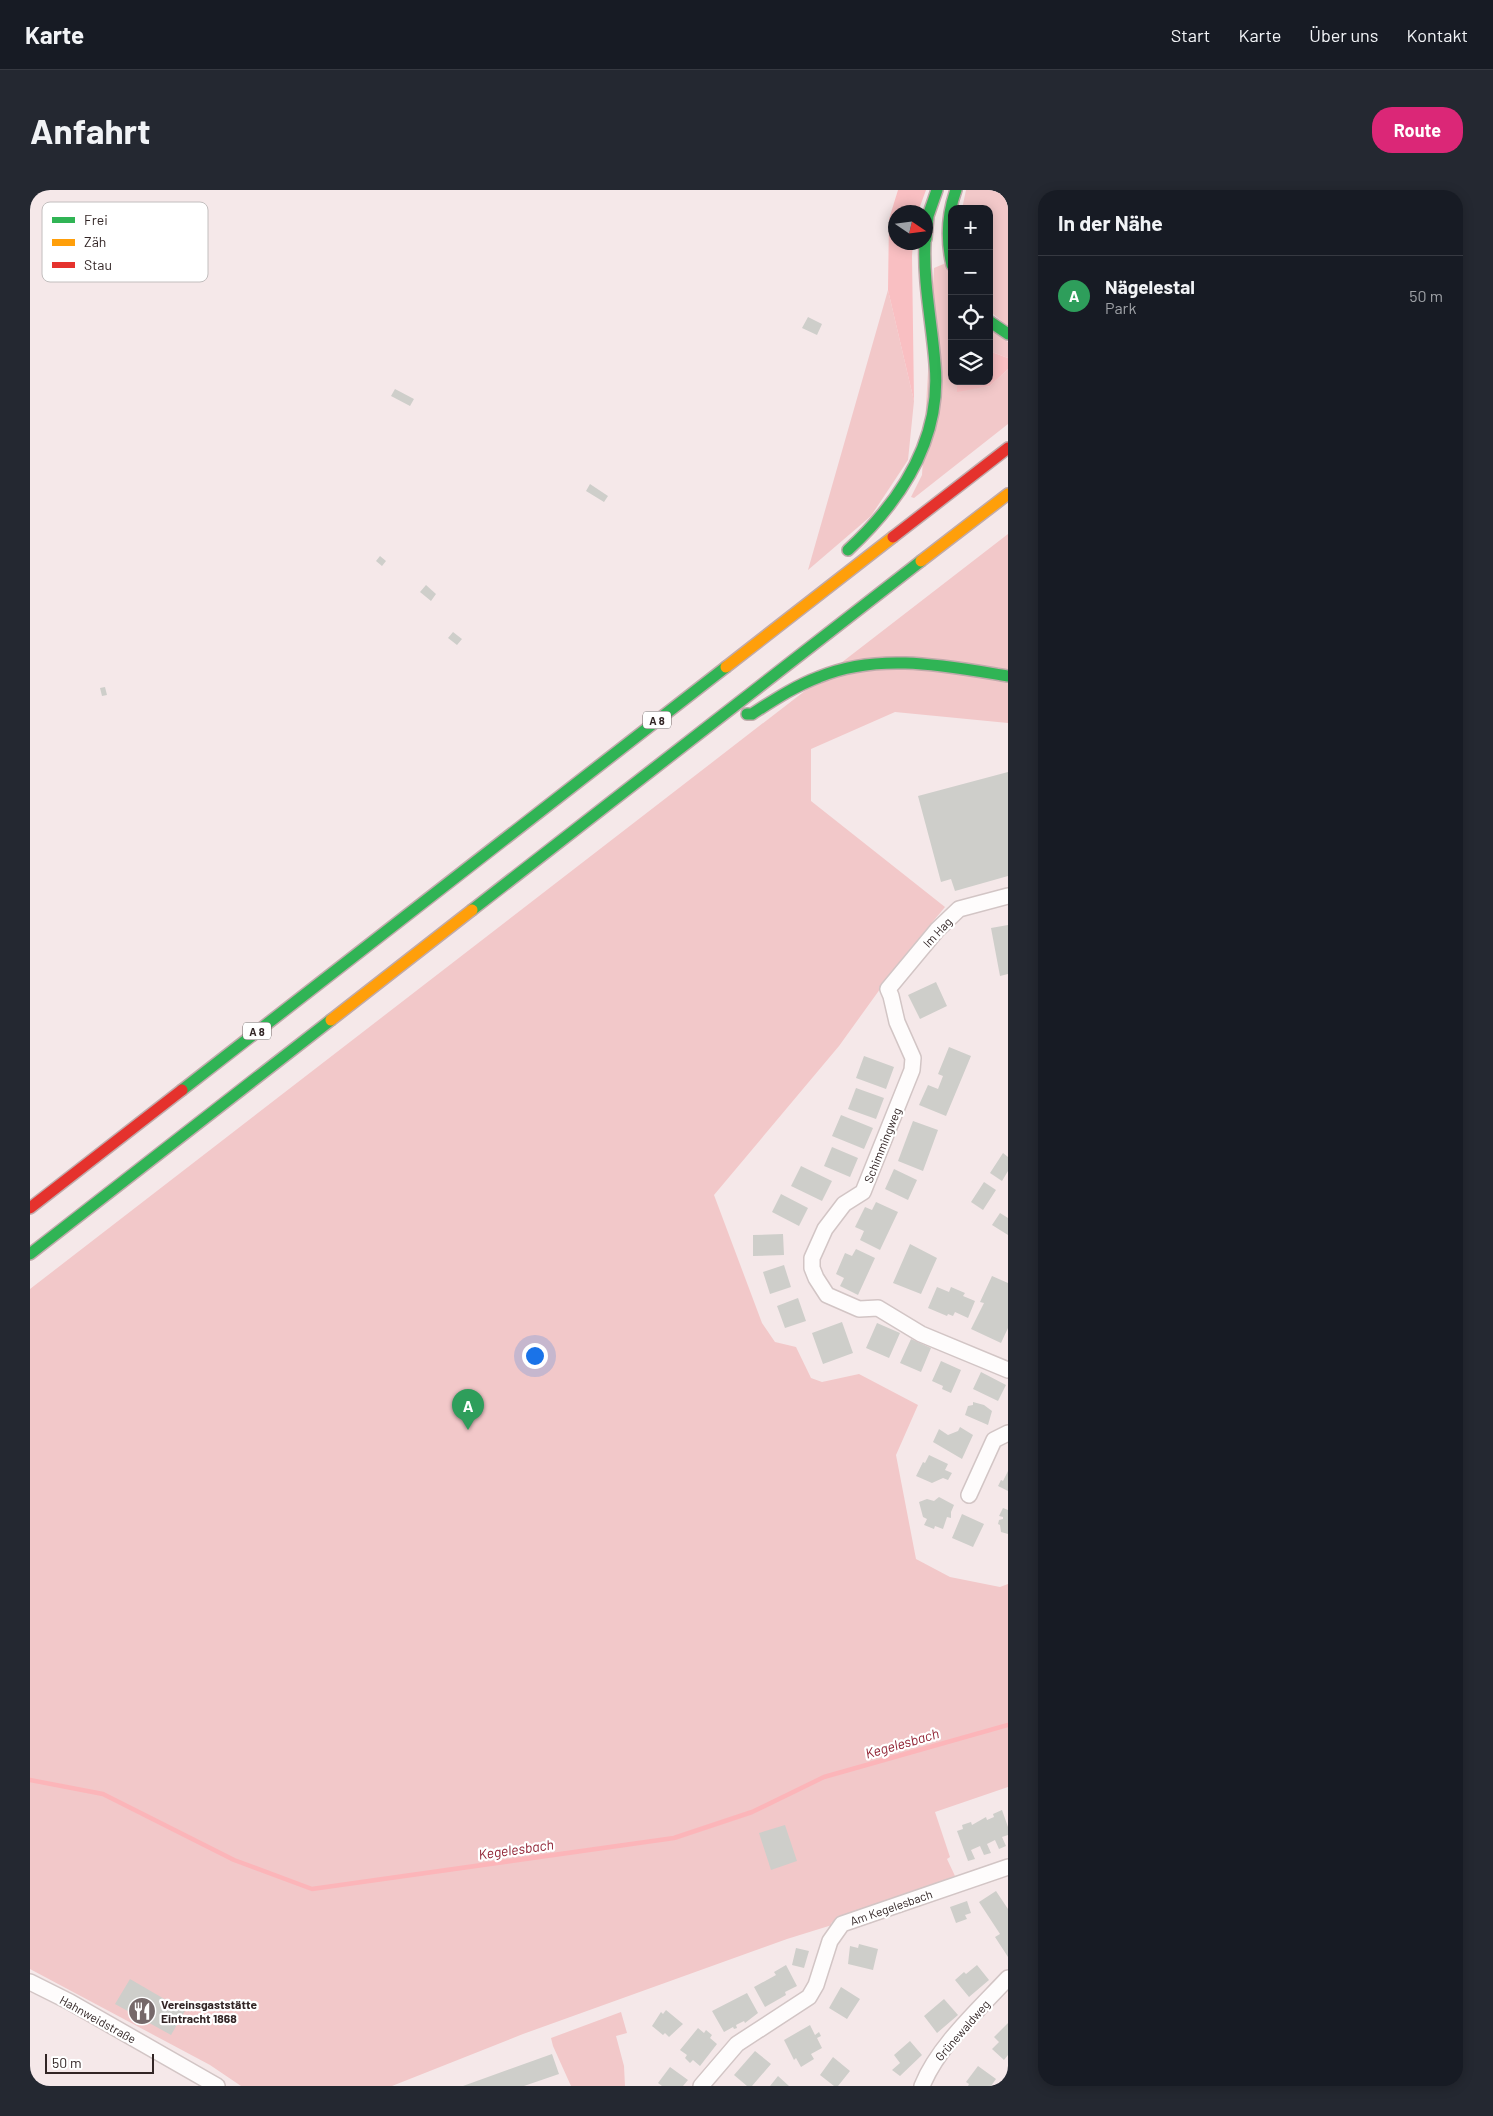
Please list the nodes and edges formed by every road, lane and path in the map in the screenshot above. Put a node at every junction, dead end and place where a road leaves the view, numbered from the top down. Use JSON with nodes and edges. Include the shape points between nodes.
{"nodes":[{"id":1,"x":937,"y":190,"type":"edge"},
{"id":2,"x":956,"y":190,"type":"edge"},
{"id":3,"x":932,"y":205,"type":"edge"},
{"id":4,"x":925,"y":250,"type":"edge"},
{"id":5,"x":949,"y":250,"type":"edge"},
{"id":6,"x":993,"y":324,"type":"edge"},
{"id":7,"x":1008,"y":334,"type":"edge"},
{"id":8,"x":1008,"y":448,"type":"edge"},
{"id":9,"x":1008,"y":494,"type":"edge"},
{"id":10,"x":830,"y":586,"type":"junction"},
{"id":11,"x":1008,"y":676,"type":"edge"},
{"id":12,"x":728,"y":712,"type":"junction"},
{"id":13,"x":1008,"y":896,"type":"edge"},
{"id":14,"x":891,"y":996,"type":"joint"},
{"id":15,"x":30,"y":1208,"type":"edge"},
{"id":16,"x":30,"y":1254,"type":"edge"},
{"id":17,"x":1006,"y":1364,"type":"edge"},
{"id":18,"x":1008,"y":1433,"type":"edge"},
{"id":19,"x":969,"y":1495,"type":"dead end"},
{"id":20,"x":1008,"y":1867,"type":"edge"},
{"id":21,"x":1008,"y":1978,"type":"edge"},
{"id":22,"x":30,"y":1982,"type":"edge"},
{"id":23,"x":217,"y":2086,"type":"edge"},
{"id":24,"x":701,"y":2086,"type":"edge"},
{"id":25,"x":922,"y":2086,"type":"edge"}],
"edges":[{"from":1,"to":3,"type":"highway"},
{"from":2,"to":5,"type":"highway","via":[[948,221]]},
{"from":4,"to":10,"type":"highway","via":[[936,379],[934,414],[925,447],[903,491],[883,517],[846,552]]},
{"from":6,"to":7,"type":"highway"},
{"from":8,"to":10,"type":"highway","number":"A 8"},
{"from":9,"to":12,"type":"highway"},
{"from":10,"to":15,"type":"highway","number":"A 8"},
{"from":11,"to":12,"type":"highway","via":[[901,662],[854,666],[808,681],[752,714]]},
{"from":12,"to":16,"type":"highway"},
{"from":13,"to":14,"type":"street","name":"Im Hag","via":[[959,909],[937,930],[888,989]]},
{"from":14,"to":17,"type":"street","name":"Schimmingweg","via":[[897,1022],[913,1058],[912,1070],[863,1192],[844,1204],[825,1229],[812,1258],[812,1268],[828,1295],[859,1309],[878,1308],[921,1334]]},
{"from":18,"to":19,"type":"street","via":[[994,1440]]},
{"from":20,"to":24,"type":"street","name":"Am Kegelesbach","via":[[842,1924],[830,1941],[809,1998],[737,2044]]},
{"from":21,"to":25,"type":"street","name":"Grünewaldweg","via":[[928,2070]]},
{"from":22,"to":23,"type":"street","name":"Hahnweidstraße"}]}
